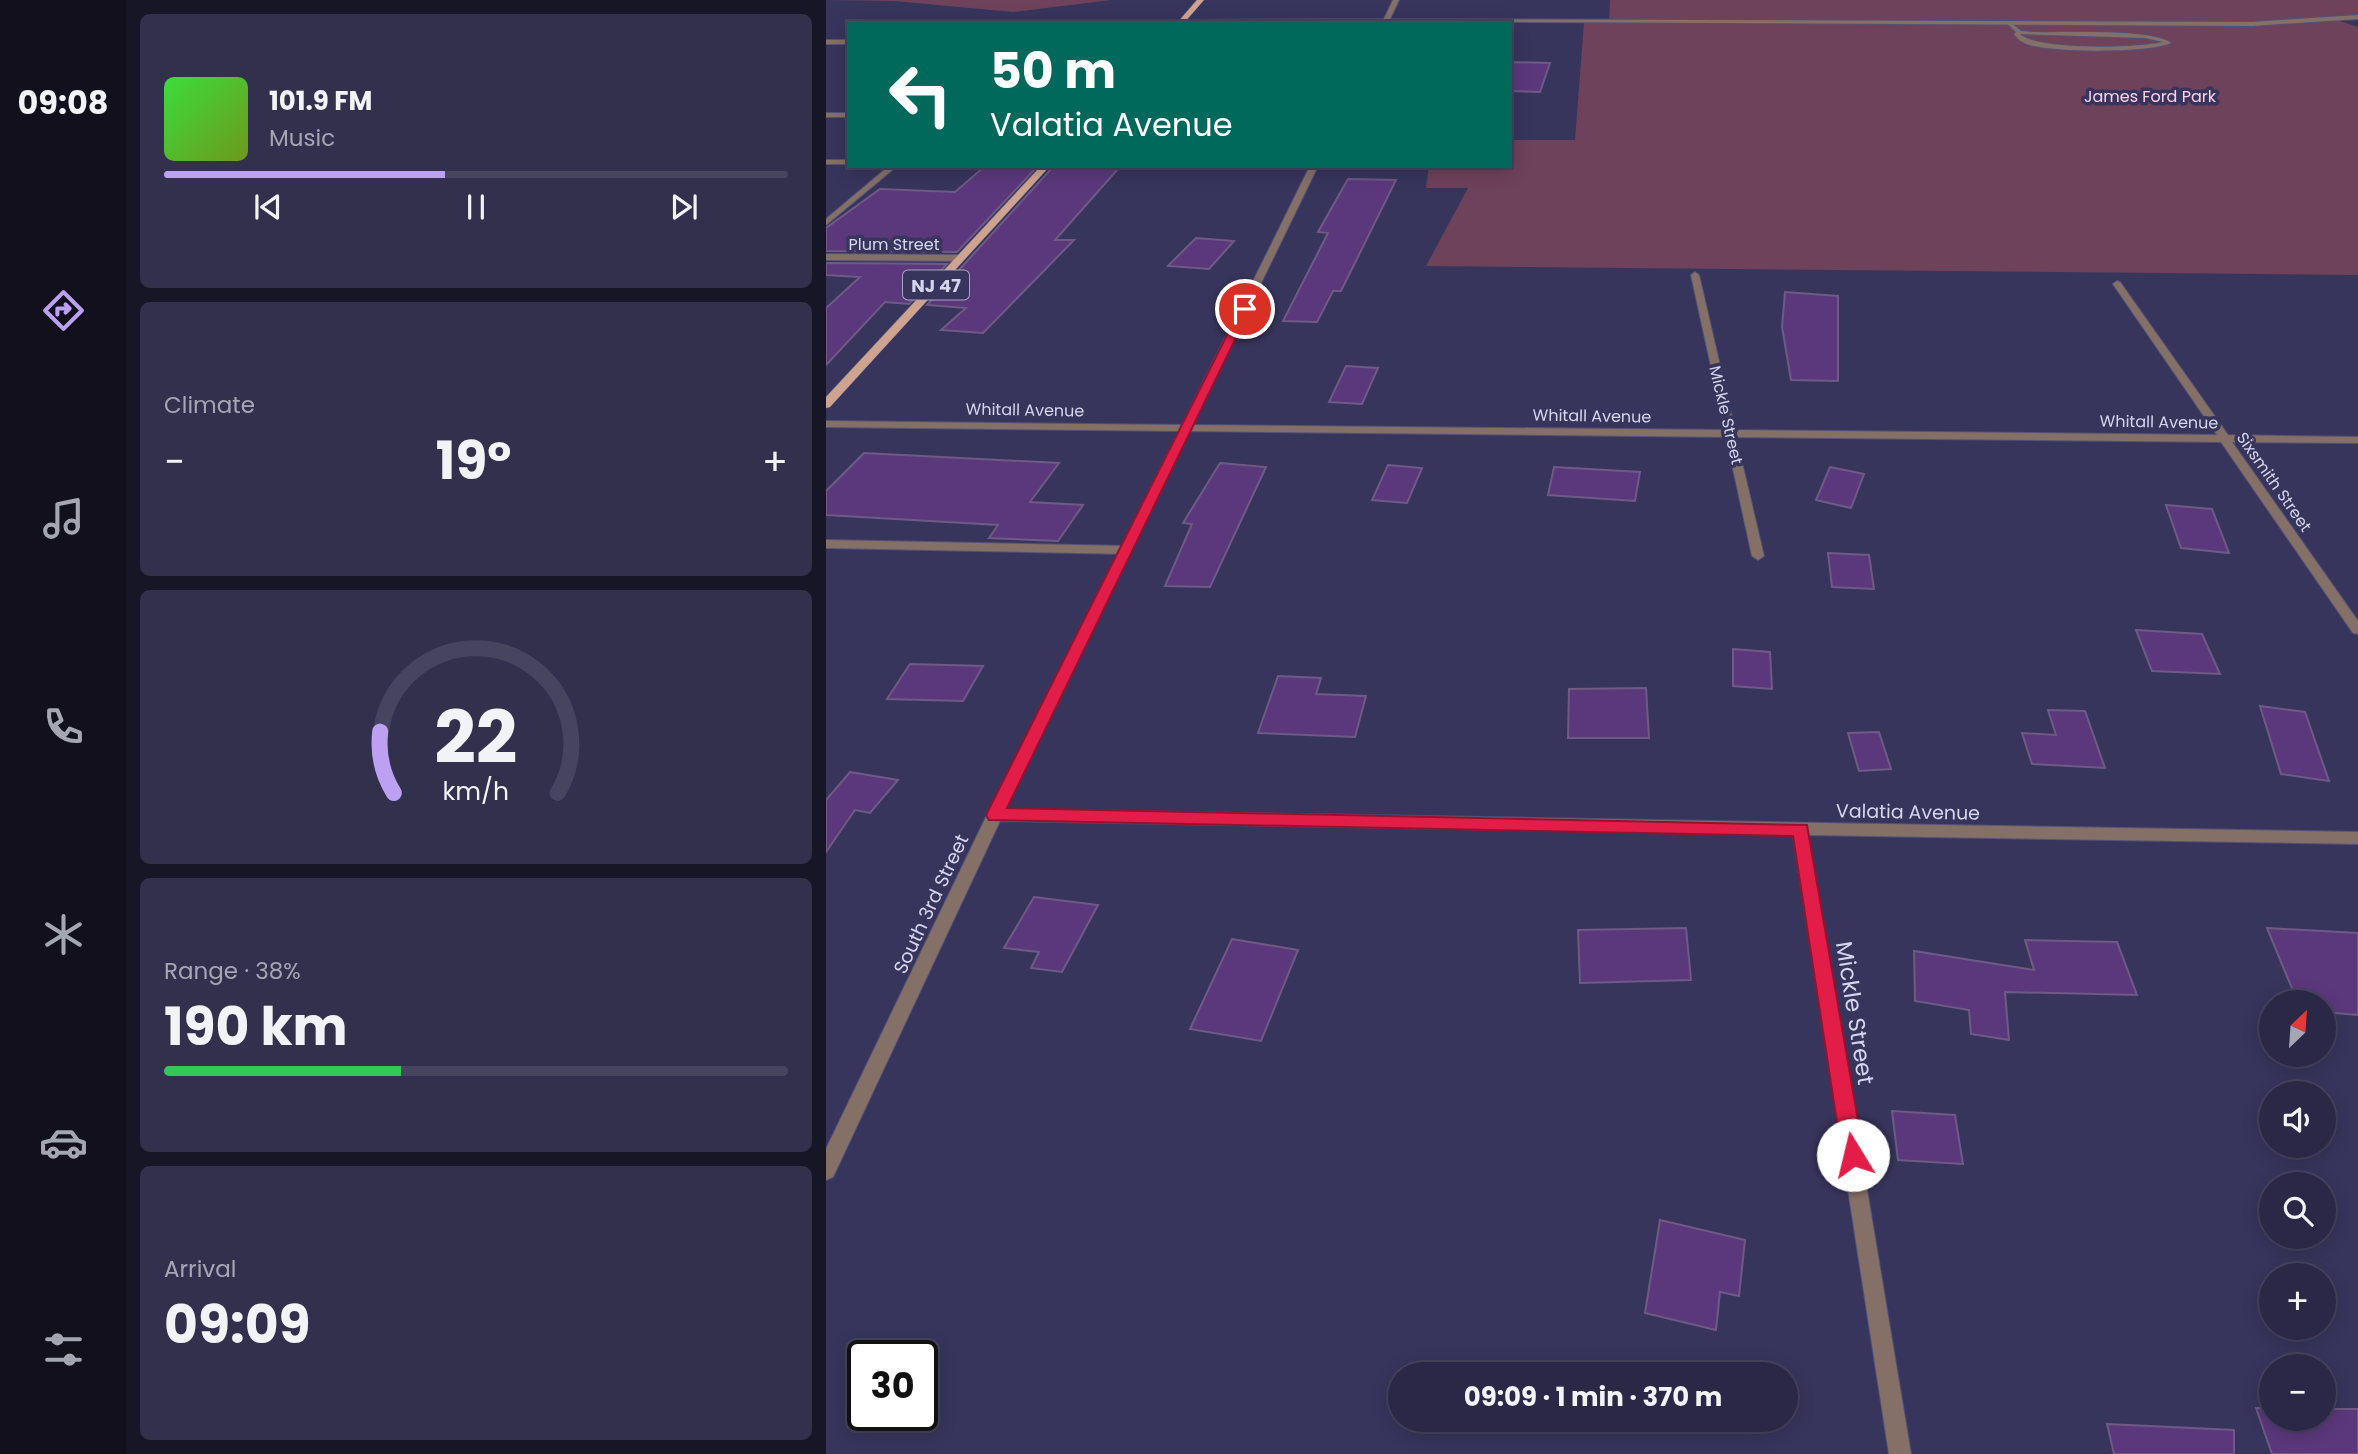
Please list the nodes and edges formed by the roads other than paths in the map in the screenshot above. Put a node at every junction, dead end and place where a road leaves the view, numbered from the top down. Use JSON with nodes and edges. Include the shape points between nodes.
{"nodes":[{"id":1,"x":1201,"y":0,"type":"edge"},
{"id":2,"x":1396,"y":0,"type":"edge"},
{"id":3,"x":2358,"y":17,"type":"edge"},
{"id":4,"x":1182,"y":21,"type":"edge"},
{"id":5,"x":1386,"y":21,"type":"edge"},
{"id":6,"x":1512,"y":22,"type":"edge"},
{"id":7,"x":2008,"y":23,"type":"junction"},
{"id":8,"x":2019,"y":32,"type":"junction"},
{"id":9,"x":826,"y":42,"type":"edge"},
{"id":10,"x":847,"y":42,"type":"edge"},
{"id":11,"x":826,"y":115,"type":"edge"},
{"id":12,"x":847,"y":115,"type":"edge"},
{"id":13,"x":826,"y":162,"type":"edge"},
{"id":14,"x":847,"y":162,"type":"edge"},
{"id":15,"x":892,"y":168,"type":"edge"},
{"id":16,"x":1044,"y":168,"type":"edge"},
{"id":17,"x":1313,"y":168,"type":"edge"},
{"id":18,"x":826,"y":223,"type":"edge"},
{"id":19,"x":826,"y":257,"type":"edge"},
{"id":20,"x":961,"y":258,"type":"junction"},
{"id":21,"x":1695,"y":275,"type":"dead end"},
{"id":22,"x":2117,"y":284,"type":"dead end"},
{"id":23,"x":826,"y":404,"type":"edge"},
{"id":24,"x":826,"y":424,"type":"edge"},
{"id":25,"x":1187,"y":428,"type":"junction"},
{"id":26,"x":1730,"y":433,"type":"junction"},
{"id":27,"x":2225,"y":439,"type":"junction"},
{"id":28,"x":2358,"y":440,"type":"edge"},
{"id":29,"x":826,"y":544,"type":"edge"},
{"id":30,"x":1126,"y":550,"type":"junction"},
{"id":31,"x":1758,"y":556,"type":"dead end"},
{"id":32,"x":2358,"y":630,"type":"edge"},
{"id":33,"x":995,"y":815,"type":"junction"},
{"id":34,"x":1800,"y":830,"type":"junction"},
{"id":35,"x":2358,"y":838,"type":"edge"},
{"id":36,"x":826,"y":1170,"type":"edge"},
{"id":37,"x":1900,"y":1454,"type":"edge"}],
"edges":[{"from":1,"to":4,"type":"main road"},
{"from":2,"to":5,"type":"street"},
{"from":3,"to":7,"type":"street","via":[[2252,23]]},
{"from":6,"to":7,"type":"street"},
{"from":7,"to":8,"type":"street"},
{"from":8,"to":8,"type":"street","via":[[2154,37],[2168,43],[2043,45],[2021,40]]},
{"from":9,"to":10,"type":"street"},
{"from":11,"to":12,"type":"street"},
{"from":13,"to":14,"type":"street"},
{"from":15,"to":18,"type":"street"},
{"from":16,"to":20,"type":"main road","number":"NJ 47"},
{"from":17,"to":25,"type":"street","name":"South 3rd Street"},
{"from":19,"to":20,"type":"street","name":"Plum Street"},
{"from":20,"to":23,"type":"main road","number":"NJ 47"},
{"from":21,"to":26,"type":"street","name":"Mickle Street"},
{"from":22,"to":27,"type":"street","name":"Sixsmith Street"},
{"from":24,"to":25,"type":"street","name":"Whitall Avenue"},
{"from":25,"to":26,"type":"street","name":"Whitall Avenue"},
{"from":25,"to":30,"type":"street","name":"South 3rd Street"},
{"from":26,"to":27,"type":"street","name":"Whitall Avenue"},
{"from":26,"to":31,"type":"street","name":"Mickle Street"},
{"from":27,"to":28,"type":"street","name":"Whitall Avenue"},
{"from":27,"to":32,"type":"street","name":"Sixsmith Street"},
{"from":29,"to":30,"type":"street"},
{"from":30,"to":33,"type":"street","name":"South 3rd Street"},
{"from":33,"to":34,"type":"street","name":"Valatia Avenue"},
{"from":33,"to":36,"type":"street","name":"South 3rd Street"},
{"from":34,"to":35,"type":"street","name":"Valatia Avenue"},
{"from":34,"to":37,"type":"street","name":"Mickle Street"}]}
